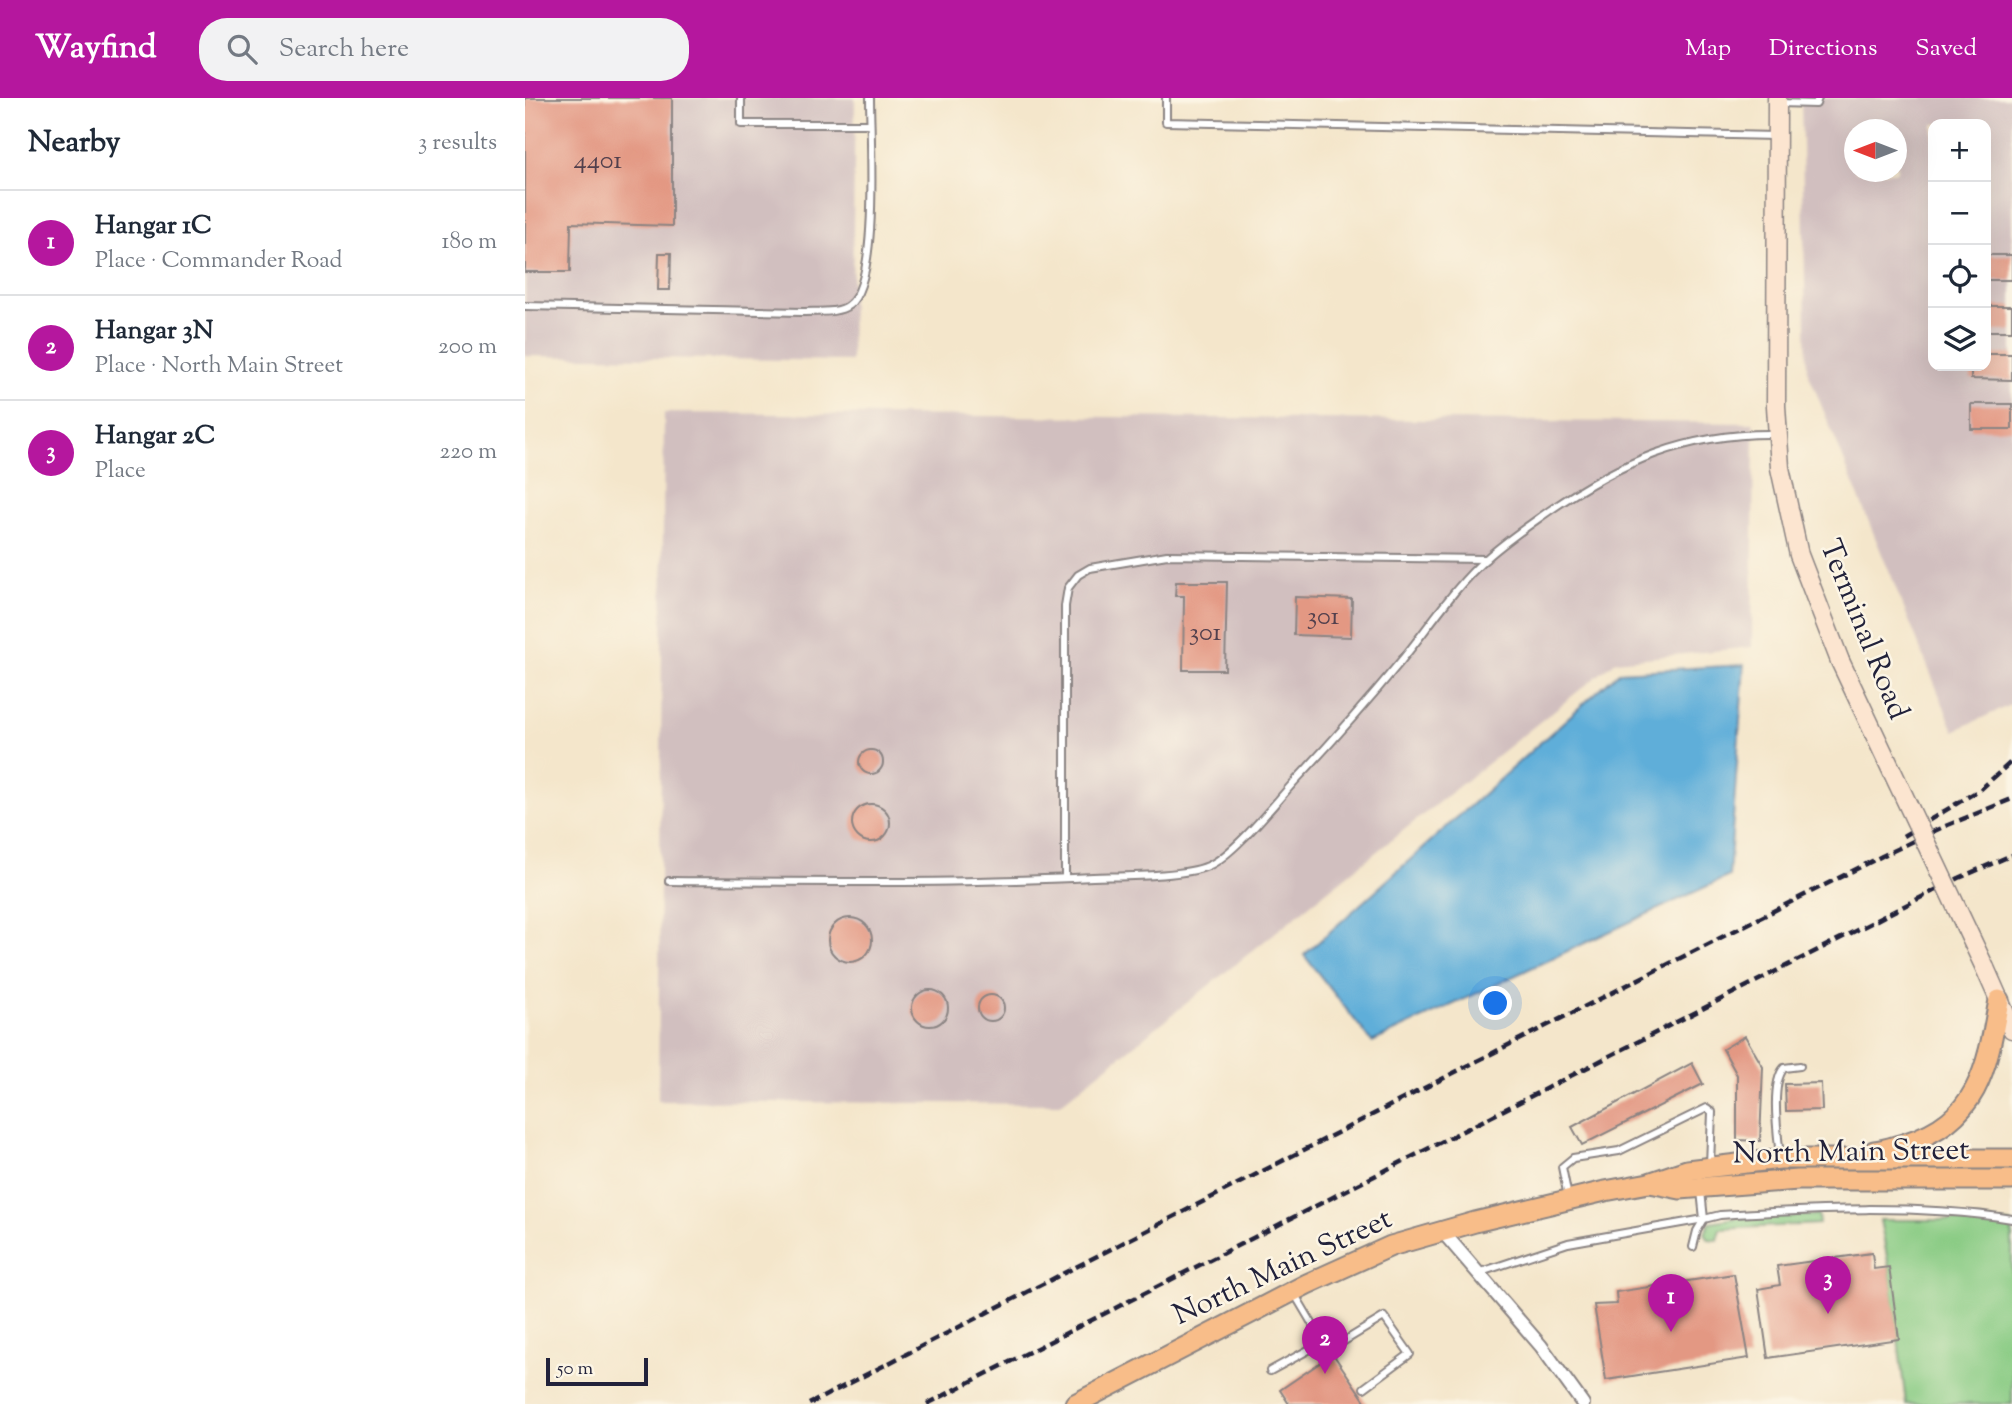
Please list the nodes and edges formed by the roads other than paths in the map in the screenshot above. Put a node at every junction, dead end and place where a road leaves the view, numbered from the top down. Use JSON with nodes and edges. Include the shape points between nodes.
{"nodes":[{"id":1,"x":741,"y":98,"type":"edge"},
{"id":2,"x":870,"y":98,"type":"edge"},
{"id":3,"x":1166,"y":98,"type":"edge"},
{"id":4,"x":1818,"y":98,"type":"edge"},
{"id":5,"x":1777,"y":101,"type":"edge"},
{"id":6,"x":870,"y":124,"type":"junction"},
{"id":7,"x":1777,"y":136,"type":"junction"},
{"id":8,"x":525,"y":306,"type":"edge"},
{"id":9,"x":1776,"y":434,"type":"junction"},
{"id":10,"x":1486,"y":559,"type":"junction"},
{"id":11,"x":1065,"y":878,"type":"junction"},
{"id":12,"x":669,"y":881,"type":"dead end"},
{"id":13,"x":2006,"y":1007,"type":"edge"},
{"id":14,"x":2012,"y":1029,"type":"edge"},
{"id":15,"x":1800,"y":1066,"type":"dead end"},
{"id":16,"x":1780,"y":1159,"type":"junction"},
{"id":17,"x":2012,"y":1159,"type":"edge"},
{"id":18,"x":1710,"y":1169,"type":"junction"},
{"id":19,"x":2012,"y":1180,"type":"edge"},
{"id":20,"x":1649,"y":1183,"type":"junction"},
{"id":21,"x":1701,"y":1188,"type":"junction"},
{"id":22,"x":1569,"y":1200,"type":"junction"},
{"id":23,"x":1704,"y":1219,"type":"junction"},
{"id":24,"x":2012,"y":1219,"type":"edge"},
{"id":25,"x":1442,"y":1231,"type":"junction"},
{"id":26,"x":1693,"y":1247,"type":"dead end"},
{"id":27,"x":1478,"y":1273,"type":"junction"},
{"id":28,"x":1293,"y":1292,"type":"junction"},
{"id":29,"x":1323,"y":1342,"type":"junction"},
{"id":30,"x":1271,"y":1371,"type":"dead end"},
{"id":31,"x":1364,"y":1388,"type":"dead end"},
{"id":32,"x":1075,"y":1404,"type":"edge"},
{"id":33,"x":1583,"y":1404,"type":"edge"}],
"edges":[{"from":1,"to":6,"type":"lane","via":[[741,124]]},
{"from":2,"to":6,"type":"lane"},
{"from":3,"to":7,"type":"lane","via":[[1166,122]]},
{"from":4,"to":5,"type":"lane","via":[[1817,104]]},
{"from":5,"to":7,"type":"main road","name":"Terminal Road"},
{"from":6,"to":8,"type":"lane","via":[[870,241],[863,279],[849,306],[802,312]]},
{"from":7,"to":9,"type":"main road","name":"Terminal Road"},
{"from":9,"to":10,"type":"lane","via":[[1691,441],[1640,458],[1588,484]]},
{"from":9,"to":13,"type":"main road","name":"Terminal Road","bridge":true,"via":[[1799,555],[1814,599]]},
{"from":10,"to":11,"type":"lane","via":[[1304,771],[1222,856],[1207,866],[1169,873]]},
{"from":10,"to":11,"type":"lane","via":[[1167,555],[1090,568],[1078,575],[1068,588],[1065,606]]},
{"from":11,"to":12,"type":"lane"},
{"from":13,"to":14,"type":"main road","name":"Terminal Road"},
{"from":13,"to":16,"type":"main road","via":[[1983,1071],[1963,1109],[1951,1121],[1918,1139],[1882,1150]]},
{"from":15,"to":16,"type":"lane","via":[[1784,1068],[1779,1074]]},
{"from":16,"to":17,"type":"main road","name":"North Main Street"},
{"from":16,"to":18,"type":"main road","name":"North Main Street"},
{"from":18,"to":20,"type":"main road","name":"North Main Street"},
{"from":18,"to":21,"type":"lane"},
{"from":18,"to":22,"type":"lane","via":[[1712,1112],[1707,1108],[1619,1151],[1573,1158],[1562,1167]]},
{"from":19,"to":21,"type":"main road","name":"North Main Street","via":[[1798,1180]]},
{"from":20,"to":21,"type":"main road","name":"North Main Street"},
{"from":20,"to":22,"type":"main road","name":"North Main Street"},
{"from":21,"to":23,"type":"lane"},
{"from":22,"to":25,"type":"main road","name":"North Main Street"},
{"from":23,"to":24,"type":"lane","via":[[1864,1211],[1961,1211]]},
{"from":23,"to":26,"type":"lane"},
{"from":23,"to":27,"type":"lane","via":[[1568,1242]]},
{"from":25,"to":27,"type":"street"},
{"from":25,"to":28,"type":"main road","name":"North Main Street","via":[[1391,1246]]},
{"from":27,"to":33,"type":"street","via":[[1541,1346]]},
{"from":28,"to":29,"type":"lane"},
{"from":28,"to":32,"type":"main road","name":"North Main Street"},
{"from":29,"to":30,"type":"lane"},
{"from":29,"to":31,"type":"lane","via":[[1341,1343],[1384,1317],[1410,1354]]}]}
